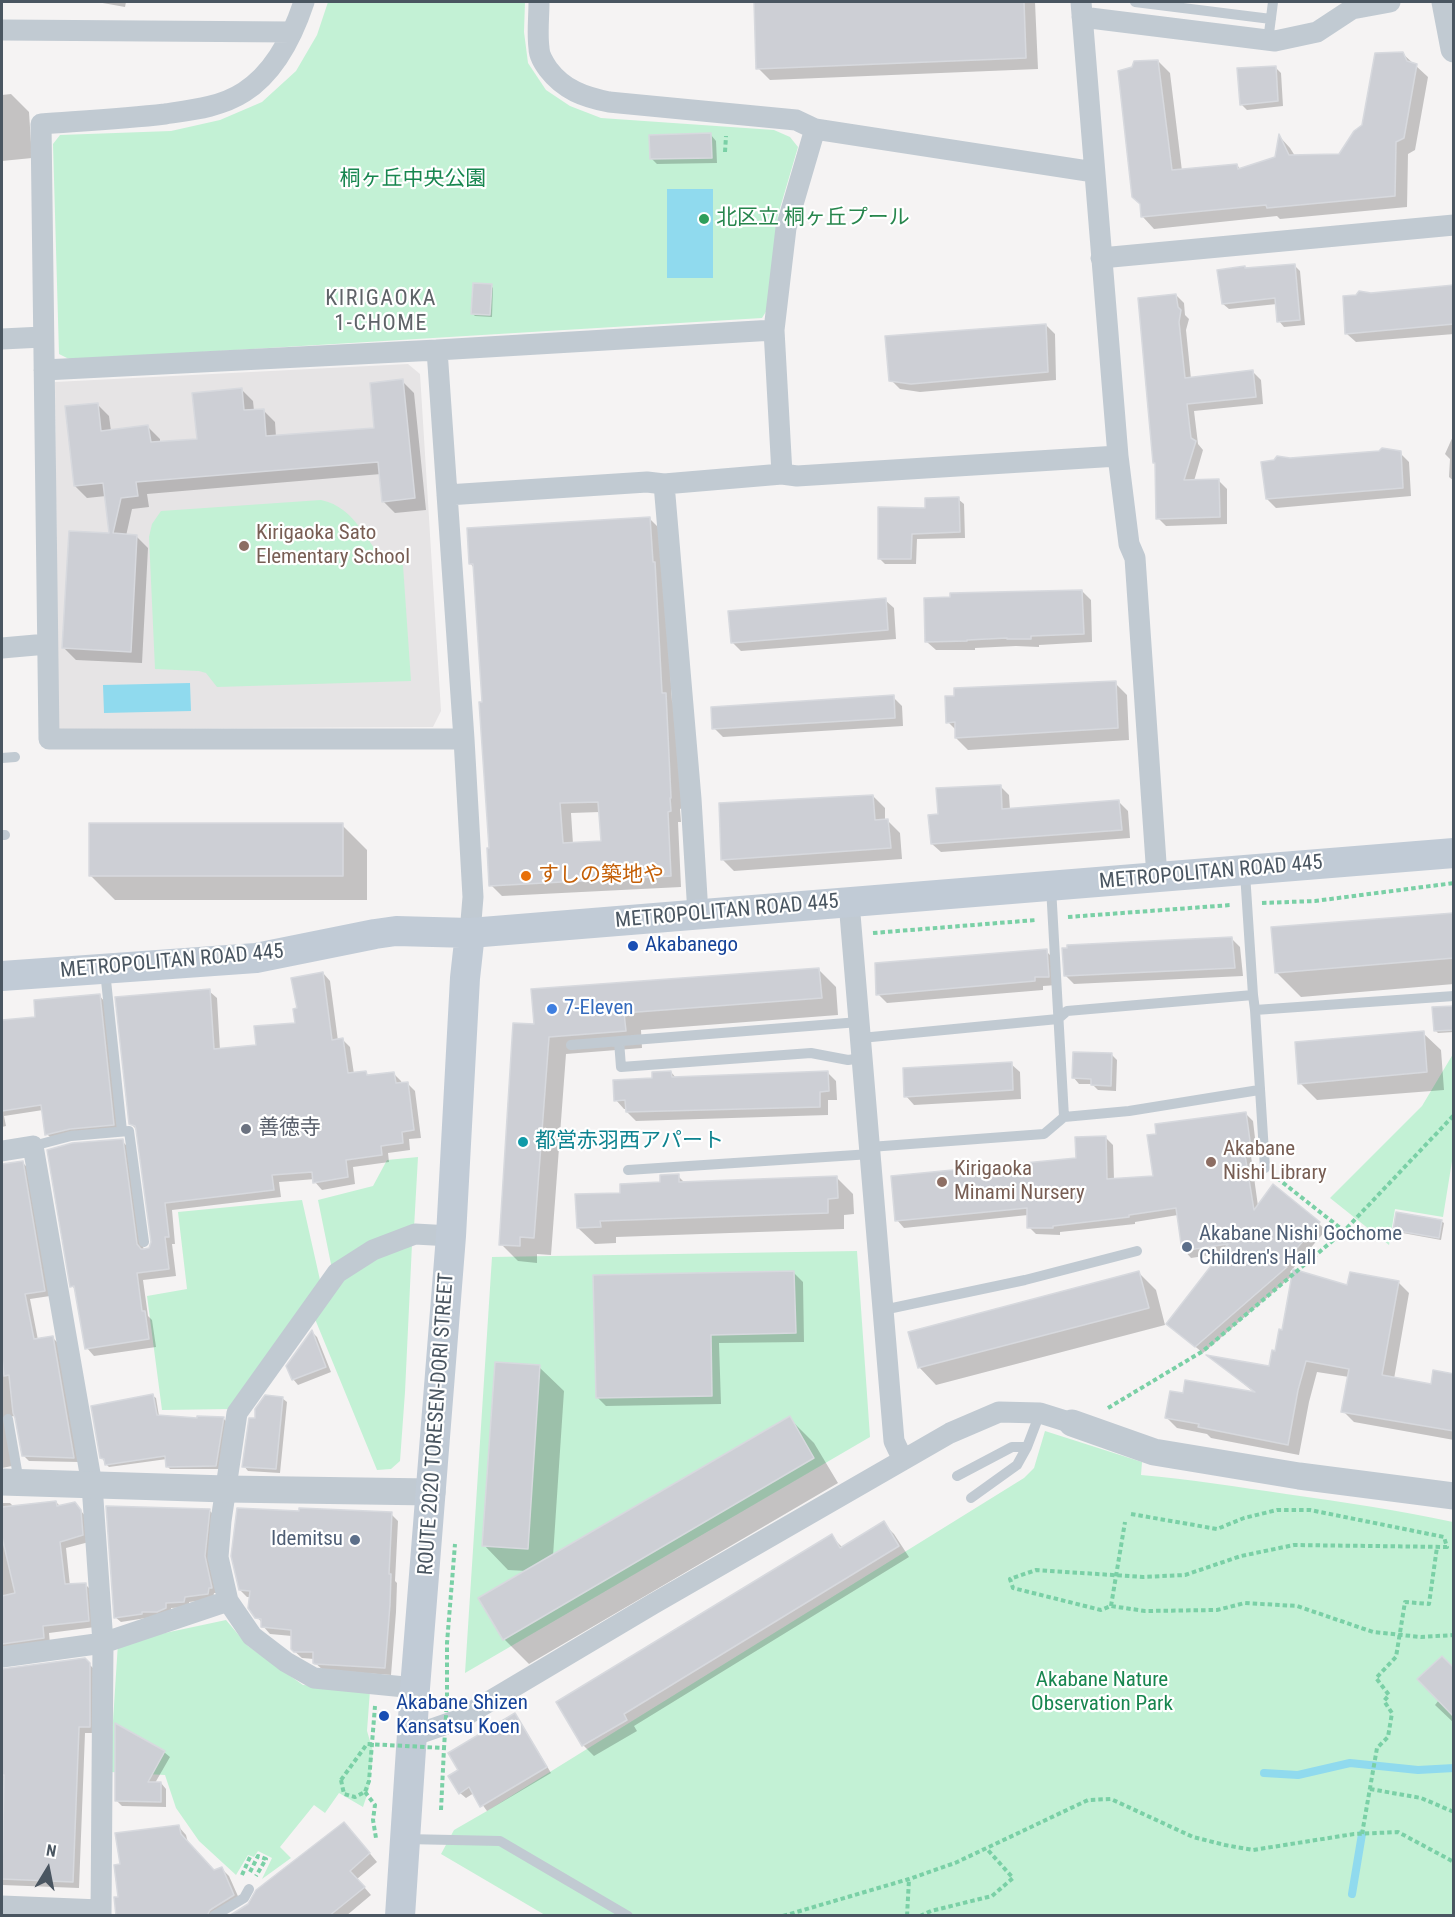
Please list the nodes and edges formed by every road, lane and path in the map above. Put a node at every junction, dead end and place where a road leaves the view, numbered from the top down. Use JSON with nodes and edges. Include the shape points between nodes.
{"nodes":[{"id":1,"x":304,"y":2,"type":"edge"},
{"id":2,"x":539,"y":2,"type":"edge"},
{"id":3,"x":1135,"y":2,"type":"edge"},
{"id":4,"x":1273,"y":2,"type":"edge"},
{"id":5,"x":1390,"y":2,"type":"edge"},
{"id":6,"x":1445,"y":2,"type":"edge"},
{"id":7,"x":1081,"y":9,"type":"edge"},
{"id":8,"x":1271,"y":19,"type":"junction"},
{"id":9,"x":2,"y":30,"type":"edge"},
{"id":10,"x":292,"y":32,"type":"junction"},
{"id":11,"x":1268,"y":40,"type":"junction"},
{"id":12,"x":1454,"y":49,"type":"edge"},
{"id":13,"x":815,"y":129,"type":"junction"},
{"id":14,"x":1094,"y":172,"type":"junction"},
{"id":15,"x":1454,"y":225,"type":"edge"},
{"id":16,"x":1101,"y":258,"type":"junction"},
{"id":17,"x":774,"y":330,"type":"junction"},
{"id":18,"x":43,"y":337,"type":"junction"},
{"id":19,"x":2,"y":339,"type":"edge"},
{"id":20,"x":437,"y":350,"type":"junction"},
{"id":21,"x":44,"y":370,"type":"junction"},
{"id":22,"x":1118,"y":456,"type":"junction"},
{"id":23,"x":782,"y":474,"type":"junction"},
{"id":24,"x":664,"y":484,"type":"junction"},
{"id":25,"x":447,"y":495,"type":"junction"},
{"id":26,"x":47,"y":645,"type":"junction"},
{"id":27,"x":2,"y":648,"type":"edge"},
{"id":28,"x":464,"y":739,"type":"junction"},
{"id":29,"x":15,"y":757,"type":"dead end"},
{"id":30,"x":2,"y":758,"type":"edge"},
{"id":31,"x":1454,"y":853,"type":"edge"},
{"id":32,"x":1245,"y":871,"type":"junction"},
{"id":33,"x":1157,"y":877,"type":"junction"},
{"id":34,"x":1051,"y":887,"type":"junction"},
{"id":35,"x":849,"y":902,"type":"junction"},
{"id":36,"x":698,"y":914,"type":"junction"},
{"id":37,"x":470,"y":933,"type":"junction"},
{"id":38,"x":105,"y":969,"type":"junction"},
{"id":39,"x":2,"y":976,"type":"edge"},
{"id":40,"x":1253,"y":995,"type":"junction"},
{"id":41,"x":1454,"y":996,"type":"edge"},
{"id":42,"x":1255,"y":1011,"type":"junction"},
{"id":43,"x":1058,"y":1019,"type":"junction"},
{"id":44,"x":861,"y":1039,"type":"junction"},
{"id":45,"x":619,"y":1041,"type":"junction"},
{"id":46,"x":571,"y":1045,"type":"dead end"},
{"id":47,"x":1259,"y":1090,"type":"junction"},
{"id":48,"x":1454,"y":1115,"type":"edge"},
{"id":49,"x":1064,"y":1117,"type":"junction"},
{"id":50,"x":122,"y":1131,"type":"junction"},
{"id":51,"x":33,"y":1146,"type":"junction"},
{"id":52,"x":871,"y":1150,"type":"junction"},
{"id":53,"x":2,"y":1151,"type":"edge"},
{"id":54,"x":1265,"y":1168,"type":"joint"},
{"id":55,"x":628,"y":1170,"type":"dead end"},
{"id":56,"x":1344,"y":1231,"type":"junction"},
{"id":57,"x":451,"y":1236,"type":"junction"},
{"id":58,"x":144,"y":1242,"type":"dead end"},
{"id":59,"x":1137,"y":1251,"type":"dead end"},
{"id":60,"x":883,"y":1311,"type":"junction"},
{"id":61,"x":1108,"y":1408,"type":"dead end"},
{"id":62,"x":1040,"y":1413,"type":"junction"},
{"id":63,"x":9,"y":1419,"type":"dead end"},
{"id":64,"x":1072,"y":1423,"type":"joint"},
{"id":65,"x":1027,"y":1447,"type":"junction"},
{"id":66,"x":903,"y":1460,"type":"junction"},
{"id":67,"x":957,"y":1476,"type":"dead end"},
{"id":68,"x":10,"y":1482,"type":"edge"},
{"id":69,"x":92,"y":1485,"type":"junction"},
{"id":70,"x":226,"y":1489,"type":"junction"},
{"id":71,"x":432,"y":1492,"type":"junction"},
{"id":72,"x":1454,"y":1496,"type":"edge"},
{"id":73,"x":971,"y":1498,"type":"dead end"},
{"id":74,"x":1131,"y":1514,"type":"dead end"},
{"id":75,"x":1125,"y":1522,"type":"dead end"},
{"id":76,"x":455,"y":1545,"type":"dead end"},
{"id":77,"x":1437,"y":1547,"type":"junction"},
{"id":78,"x":1116,"y":1575,"type":"junction"},
{"id":79,"x":228,"y":1601,"type":"junction"},
{"id":80,"x":1111,"y":1606,"type":"junction"},
{"id":81,"x":1400,"y":1635,"type":"junction"},
{"id":82,"x":1454,"y":1635,"type":"edge"},
{"id":83,"x":103,"y":1643,"type":"junction"},
{"id":84,"x":2,"y":1658,"type":"edge"},
{"id":85,"x":415,"y":1688,"type":"junction"},
{"id":86,"x":374,"y":1707,"type":"dead end"},
{"id":87,"x":412,"y":1736,"type":"junction"},
{"id":88,"x":444,"y":1748,"type":"junction"},
{"id":89,"x":1370,"y":1789,"type":"junction"},
{"id":90,"x":365,"y":1792,"type":"junction"},
{"id":91,"x":441,"y":1810,"type":"dead end"},
{"id":92,"x":1454,"y":1812,"type":"edge"},
{"id":93,"x":1362,"y":1834,"type":"junction"},
{"id":94,"x":391,"y":1838,"type":"junction"},
{"id":95,"x":987,"y":1849,"type":"junction"},
{"id":96,"x":1454,"y":1862,"type":"edge"},
{"id":97,"x":909,"y":1879,"type":"junction"},
{"id":98,"x":249,"y":1889,"type":"dead end"},
{"id":99,"x":2,"y":1906,"type":"edge"},
{"id":100,"x":101,"y":1913,"type":"edge"},
{"id":101,"x":214,"y":1916,"type":"edge"},
{"id":102,"x":400,"y":1916,"type":"edge"},
{"id":103,"x":628,"y":1916,"type":"edge"},
{"id":104,"x":783,"y":1916,"type":"edge"},
{"id":105,"x":907,"y":1916,"type":"edge"},
{"id":106,"x":920,"y":1916,"type":"edge"}],
"edges":[{"from":1,"to":10,"type":"street"},
{"from":2,"to":13,"type":"street","via":[[539,51],[552,74],[572,91],[609,102],[796,120]]},
{"from":3,"to":8,"type":"lane"},
{"from":4,"to":8,"type":"lane"},
{"from":5,"to":11,"type":"street","via":[[1352,9],[1317,32]]},
{"from":6,"to":12,"type":"street"},
{"from":7,"to":11,"type":"street"},
{"from":7,"to":14,"type":"street"},
{"from":8,"to":11,"type":"lane"},
{"from":9,"to":10,"type":"street"},
{"from":10,"to":18,"type":"street","via":[[261,78],[223,102],[201,109],[130,118],[41,124]]},
{"from":13,"to":14,"type":"street"},
{"from":13,"to":17,"type":"street","via":[[786,228]]},
{"from":14,"to":16,"type":"street"},
{"from":15,"to":16,"type":"street"},
{"from":16,"to":22,"type":"street"},
{"from":17,"to":20,"type":"street"},
{"from":17,"to":23,"type":"street"},
{"from":18,"to":19,"type":"street"},
{"from":18,"to":21,"type":"street"},
{"from":20,"to":21,"type":"street"},
{"from":20,"to":25,"type":"street"},
{"from":21,"to":26,"type":"street"},
{"from":22,"to":23,"type":"street"},
{"from":22,"to":33,"type":"street","via":[[1129,544],[1135,558]]},
{"from":23,"to":24,"type":"street"},
{"from":24,"to":25,"type":"street"},
{"from":24,"to":36,"type":"street"},
{"from":25,"to":28,"type":"street"},
{"from":26,"to":27,"type":"street"},
{"from":26,"to":28,"type":"street","via":[[49,739]]},
{"from":28,"to":37,"type":"street","via":[[473,897]]},
{"from":29,"to":30,"type":"lane"},
{"from":31,"to":32,"type":"main road","name":"METROPOLITAN ROAD 445"},
{"from":32,"to":33,"type":"main road","name":"METROPOLITAN ROAD 445"},
{"from":32,"to":40,"type":"lane"},
{"from":33,"to":34,"type":"main road","name":"METROPOLITAN ROAD 445"},
{"from":34,"to":35,"type":"main road","name":"METROPOLITAN ROAD 445"},
{"from":34,"to":43,"type":"lane"},
{"from":35,"to":36,"type":"main road","name":"METROPOLITAN ROAD 445"},
{"from":35,"to":44,"type":"street"},
{"from":36,"to":37,"type":"main road","name":"METROPOLITAN ROAD 445"},
{"from":37,"to":38,"type":"main road","name":"METROPOLITAN ROAD 445","via":[[396,931],[256,958]]},
{"from":37,"to":57,"type":"main road","name":"ROUTE 2020 TORESEN-DORI STREET"},
{"from":38,"to":39,"type":"main road","name":"METROPOLITAN ROAD 445"},
{"from":38,"to":50,"type":"lane"},
{"from":40,"to":42,"type":"lane"},
{"from":40,"to":43,"type":"lane","via":[[1067,1011]]},
{"from":41,"to":42,"type":"lane"},
{"from":42,"to":47,"type":"lane"},
{"from":43,"to":44,"type":"lane"},
{"from":43,"to":49,"type":"lane"},
{"from":44,"to":45,"type":"lane"},
{"from":44,"to":45,"type":"lane","via":[[848,1060],[811,1053],[621,1067]]},
{"from":44,"to":52,"type":"street"},
{"from":45,"to":46,"type":"lane"},
{"from":47,"to":49,"type":"lane"},
{"from":47,"to":54,"type":"lane"},
{"from":48,"to":56,"type":"path"},
{"from":49,"to":52,"type":"lane","via":[[1044,1134]]},
{"from":50,"to":51,"type":"lane","via":[[71,1136]]},
{"from":50,"to":58,"type":"lane","via":[[129,1131]]},
{"from":51,"to":53,"type":"street"},
{"from":51,"to":69,"type":"street"},
{"from":52,"to":55,"type":"lane"},
{"from":52,"to":60,"type":"street"},
{"from":54,"to":56,"type":"path"},
{"from":56,"to":61,"type":"path","via":[[1203,1351]]},
{"from":57,"to":70,"type":"street","via":[[415,1234],[373,1250],[337,1273],[237,1413]]},
{"from":57,"to":71,"type":"main road","name":"ROUTE 2020 TORESEN-DORI STREET"},
{"from":59,"to":60,"type":"lane"},
{"from":60,"to":66,"type":"street","via":[[894,1441]]},
{"from":62,"to":64,"type":"street"},
{"from":62,"to":65,"type":"lane"},
{"from":62,"to":66,"type":"street","via":[[999,1412],[950,1433]]},
{"from":63,"to":68,"type":"lane"},
{"from":64,"to":72,"type":"street","via":[[1154,1452]]},
{"from":65,"to":67,"type":"lane","via":[[1012,1447]]},
{"from":65,"to":73,"type":"lane","via":[[1017,1465]]},
{"from":66,"to":87,"type":"street","via":[[458,1719]]},
{"from":68,"to":69,"type":"street"},
{"from":69,"to":70,"type":"street"},
{"from":69,"to":83,"type":"street"},
{"from":70,"to":71,"type":"street"},
{"from":70,"to":79,"type":"street","via":[[218,1557]]},
{"from":71,"to":85,"type":"main road","name":"ROUTE 2020 TORESEN-DORI STREET"},
{"from":74,"to":77,"type":"path","via":[[1217,1529],[1277,1510],[1310,1510],[1444,1537],[1447,1547]]},
{"from":75,"to":78,"type":"path"},
{"from":76,"to":88,"type":"path","bridge":true},
{"from":77,"to":78,"type":"path","via":[[1294,1545],[1241,1556],[1185,1575]]},
{"from":77,"to":81,"type":"path","via":[[1428,1604],[1405,1602]]},
{"from":78,"to":80,"type":"path"},
{"from":78,"to":80,"type":"path","via":[[1036,1570],[1010,1579],[1013,1588],[1101,1610]]},
{"from":79,"to":83,"type":"street"},
{"from":79,"to":85,"type":"street","via":[[252,1636],[315,1678]]},
{"from":80,"to":81,"type":"path","via":[[1145,1611],[1217,1610],[1245,1603],[1297,1606],[1372,1632]]},
{"from":81,"to":82,"type":"path"},
{"from":81,"to":89,"type":"path","via":[[1396,1657],[1376,1678],[1389,1695],[1384,1701],[1392,1713],[1388,1737],[1377,1748]]},
{"from":83,"to":84,"type":"street"},
{"from":83,"to":100,"type":"street"},
{"from":85,"to":87,"type":"main road","name":"ROUTE 2020 TORESEN-DORI STREET"},
{"from":86,"to":90,"type":"path"},
{"from":87,"to":94,"type":"main road","name":"ROUTE 2020 TORESEN-DORI STREET"},
{"from":88,"to":90,"type":"path","bridge":true,"via":[[367,1744],[341,1780],[344,1794],[355,1797]]},
{"from":88,"to":91,"type":"path"},
{"from":89,"to":92,"type":"path","via":[[1421,1798]]},
{"from":89,"to":93,"type":"path"},
{"from":90,"to":94,"type":"path","via":[[375,1805],[373,1820]]},
{"from":93,"to":95,"type":"path","via":[[1253,1850],[1193,1837],[1111,1799],[1088,1800]]},
{"from":93,"to":96,"type":"path","via":[[1398,1832]]},
{"from":94,"to":102,"type":"main road","name":"ROUTE 2020 TORESEN-DORI STREET"},
{"from":94,"to":103,"type":"lane","via":[[500,1841]]},
{"from":95,"to":97,"type":"path"},
{"from":95,"to":106,"type":"path","via":[[1013,1878],[992,1896]]},
{"from":97,"to":104,"type":"path"},
{"from":97,"to":105,"type":"path"},
{"from":98,"to":101,"type":"lane","via":[[244,1898]]},
{"from":99,"to":100,"type":"street"}]}
